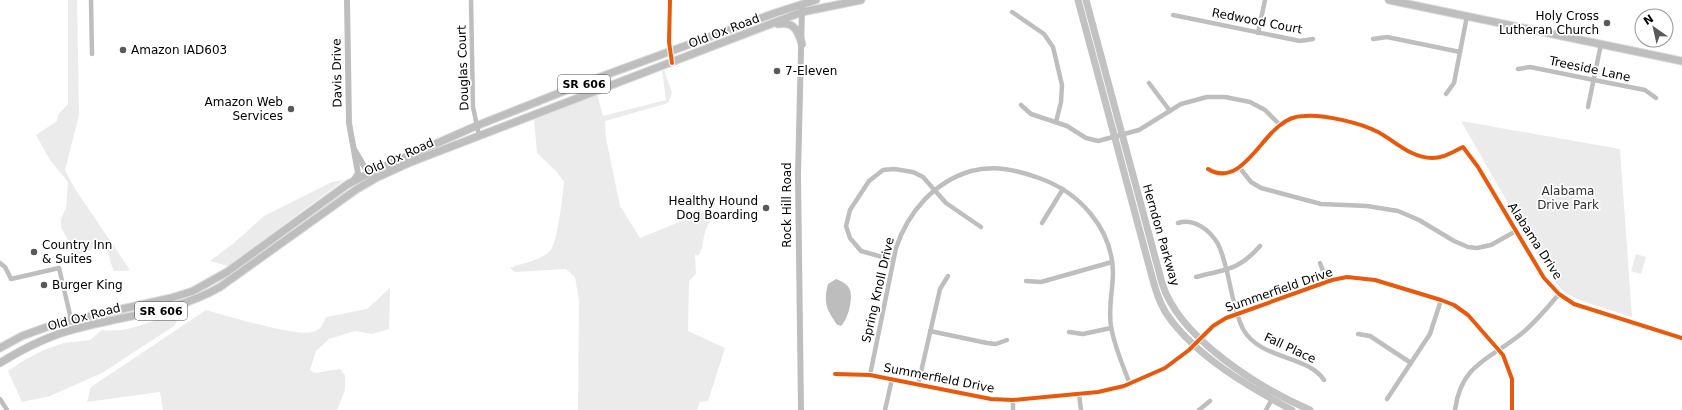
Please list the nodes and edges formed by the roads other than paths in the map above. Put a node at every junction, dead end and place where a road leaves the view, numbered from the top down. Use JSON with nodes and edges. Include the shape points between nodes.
{"nodes":[{"id":1,"x":91,"y":0,"type":"edge"},
{"id":2,"x":347,"y":0,"type":"edge"},
{"id":3,"x":471,"y":0,"type":"edge"},
{"id":4,"x":670,"y":0,"type":"edge"},
{"id":5,"x":816,"y":0,"type":"edge"},
{"id":6,"x":861,"y":0,"type":"edge"},
{"id":7,"x":1078,"y":0,"type":"edge"},
{"id":8,"x":1086,"y":0,"type":"edge"},
{"id":9,"x":1265,"y":0,"type":"edge"},
{"id":10,"x":1391,"y":0,"type":"edge"},
{"id":11,"x":802,"y":2,"type":"edge"},
{"id":12,"x":802,"y":12,"type":"junction"},
{"id":13,"x":1012,"y":12,"type":"dead end"},
{"id":14,"x":1173,"y":15,"type":"dead end"},
{"id":15,"x":1467,"y":16,"type":"junction"},
{"id":16,"x":770,"y":25,"type":"junction"},
{"id":17,"x":1258,"y":33,"type":"junction"},
{"id":18,"x":1312,"y":39,"type":"dead end"},
{"id":19,"x":1373,"y":39,"type":"dead end"},
{"id":20,"x":802,"y":44,"type":"junction"},
{"id":21,"x":1601,"y":44,"type":"junction"},
{"id":22,"x":1460,"y":52,"type":"junction"},
{"id":23,"x":670,"y":53,"type":"junction"},
{"id":24,"x":92,"y":54,"type":"dead end"},
{"id":25,"x":1682,"y":61,"type":"edge"},
{"id":26,"x":672,"y":63,"type":"junction"},
{"id":27,"x":1518,"y":69,"type":"dead end"},
{"id":28,"x":1594,"y":80,"type":"junction"},
{"id":29,"x":1149,"y":83,"type":"dead end"},
{"id":30,"x":1446,"y":94,"type":"dead end"},
{"id":31,"x":1656,"y":98,"type":"dead end"},
{"id":32,"x":1021,"y":105,"type":"dead end"},
{"id":33,"x":1588,"y":107,"type":"dead end"},
{"id":34,"x":1170,"y":111,"type":"junction"},
{"id":35,"x":1056,"y":122,"type":"junction"},
{"id":36,"x":1280,"y":124,"type":"junction"},
{"id":37,"x":476,"y":126,"type":"junction"},
{"id":38,"x":479,"y":135,"type":"junction"},
{"id":39,"x":1118,"y":136,"type":"junction"},
{"id":40,"x":352,"y":146,"type":"junction"},
{"id":41,"x":1239,"y":167,"type":"junction"},
{"id":42,"x":1208,"y":169,"type":"dead end"},
{"id":43,"x":368,"y":173,"type":"junction"},
{"id":44,"x":354,"y":181,"type":"junction"},
{"id":45,"x":362,"y":186,"type":"junction"},
{"id":46,"x":1063,"y":189,"type":"junction"},
{"id":47,"x":934,"y":190,"type":"junction"},
{"id":48,"x":1178,"y":223,"type":"dead end"},
{"id":49,"x":1042,"y":224,"type":"dead end"},
{"id":50,"x":981,"y":228,"type":"dead end"},
{"id":51,"x":1516,"y":231,"type":"junction"},
{"id":52,"x":1260,"y":246,"type":"dead end"},
{"id":53,"x":893,"y":260,"type":"junction"},
{"id":54,"x":1112,"y":262,"type":"junction"},
{"id":55,"x":0,"y":263,"type":"edge"},
{"id":56,"x":1320,"y":263,"type":"dead end"},
{"id":57,"x":1226,"y":271,"type":"junction"},
{"id":58,"x":948,"y":276,"type":"dead end"},
{"id":59,"x":1196,"y":277,"type":"dead end"},
{"id":60,"x":1026,"y":281,"type":"dead end"},
{"id":61,"x":1327,"y":282,"type":"junction"},
{"id":62,"x":1558,"y":294,"type":"junction"},
{"id":63,"x":1441,"y":300,"type":"junction"},
{"id":64,"x":1238,"y":314,"type":"junction"},
{"id":65,"x":71,"y":319,"type":"junction"},
{"id":66,"x":1111,"y":328,"type":"junction"},
{"id":67,"x":930,"y":331,"type":"junction"},
{"id":68,"x":1069,"y":332,"type":"dead end"},
{"id":69,"x":1358,"y":334,"type":"dead end"},
{"id":70,"x":18,"y":338,"type":"junction"},
{"id":71,"x":1201,"y":338,"type":"junction"},
{"id":72,"x":1682,"y":338,"type":"edge"},
{"id":73,"x":1007,"y":340,"type":"dead end"},
{"id":74,"x":0,"y":343,"type":"edge"},
{"id":75,"x":1195,"y":344,"type":"junction"},
{"id":76,"x":0,"y":348,"type":"edge"},
{"id":77,"x":1500,"y":350,"type":"junction"},
{"id":78,"x":0,"y":363,"type":"edge"},
{"id":79,"x":1411,"y":364,"type":"junction"},
{"id":80,"x":835,"y":374,"type":"dead end"},
{"id":81,"x":870,"y":375,"type":"junction"},
{"id":82,"x":892,"y":379,"type":"junction"},
{"id":83,"x":1324,"y":380,"type":"dead end"},
{"id":84,"x":918,"y":384,"type":"junction"},
{"id":85,"x":1130,"y":384,"type":"junction"},
{"id":86,"x":1079,"y":394,"type":"junction"},
{"id":87,"x":0,"y":399,"type":"edge"},
{"id":88,"x":1387,"y":399,"type":"dead end"},
{"id":89,"x":1013,"y":400,"type":"junction"},
{"id":90,"x":1272,"y":400,"type":"junction"},
{"id":91,"x":1210,"y":401,"type":"dead end"},
{"id":92,"x":7,"y":410,"type":"edge"},
{"id":93,"x":801,"y":410,"type":"edge"},
{"id":94,"x":885,"y":410,"type":"edge"},
{"id":95,"x":1014,"y":410,"type":"edge"},
{"id":96,"x":1081,"y":410,"type":"edge"},
{"id":97,"x":1199,"y":410,"type":"edge"},
{"id":98,"x":1266,"y":410,"type":"edge"},
{"id":99,"x":1292,"y":410,"type":"edge"},
{"id":100,"x":1310,"y":410,"type":"edge"},
{"id":101,"x":1455,"y":410,"type":"edge"},
{"id":102,"x":1512,"y":410,"type":"edge"}],
"edges":[{"from":1,"to":24,"type":"street"},
{"from":2,"to":40,"type":"street","name":"Davis Drive","via":[[349,123]]},
{"from":3,"to":37,"type":"street","name":"Douglas Court","via":[[473,107]]},
{"from":4,"to":23,"type":"street"},
{"from":5,"to":11,"type":"main road","name":"Old Ox Road","number":"SR 606"},
{"from":6,"to":12,"type":"main road","name":"Old Ox Road","number":"SR 606"},
{"from":7,"to":39,"type":"main road","name":"Herndon Parkway"},
{"from":8,"to":39,"type":"main road","name":"Herndon Parkway"},
{"from":9,"to":17,"type":"street"},
{"from":10,"to":15,"type":"main road"},
{"from":11,"to":12,"type":"street","name":"Rock Hill Road"},
{"from":11,"to":23,"type":"main road","name":"Old Ox Road","number":"SR 606"},
{"from":12,"to":16,"type":"main road","name":"Old Ox Road","number":"SR 606"},
{"from":12,"to":20,"type":"street","name":"Rock Hill Road"},
{"from":13,"to":35,"type":"street","via":[[1044,34],[1053,47],[1062,85]]},
{"from":14,"to":17,"type":"street","name":"Redwood Court"},
{"from":15,"to":21,"type":"main road"},
{"from":15,"to":22,"type":"street"},
{"from":16,"to":20,"type":"main road","via":[[786,23],[793,26]]},
{"from":16,"to":26,"type":"main road","name":"Old Ox Road","number":"SR 606"},
{"from":17,"to":18,"type":"street","name":"Redwood Court","via":[[1300,41]]},
{"from":19,"to":22,"type":"street","via":[[1387,37]]},
{"from":20,"to":93,"type":"street","name":"Rock Hill Road","via":[[798,175]]},
{"from":21,"to":25,"type":"main road"},
{"from":21,"to":28,"type":"street"},
{"from":22,"to":30,"type":"street","via":[[1454,84]]},
{"from":23,"to":26,"type":"street"},
{"from":23,"to":37,"type":"main road","name":"Old Ox Road","number":"SR 606","via":[[592,80]]},
{"from":26,"to":38,"type":"main road","name":"Old Ox Road","number":"SR 606"},
{"from":27,"to":28,"type":"street","name":"Treeside Lane","via":[[1530,67]]},
{"from":28,"to":31,"type":"street","name":"Treeside Lane","via":[[1645,90]]},
{"from":28,"to":33,"type":"street"},
{"from":29,"to":34,"type":"street"},
{"from":32,"to":35,"type":"street","via":[[1031,114]]},
{"from":34,"to":36,"type":"street","via":[[1198,98],[1225,97],[1258,106]]},
{"from":34,"to":39,"type":"street","via":[[1148,126]]},
{"from":35,"to":39,"type":"street","via":[[1092,140]]},
{"from":36,"to":41,"type":"street"},
{"from":36,"to":51,"type":"street","name":"Alabama Drive","via":[[1310,115],[1353,123],[1377,131],[1409,152],[1429,158],[1446,156],[1463,147],[1478,167]]},
{"from":37,"to":38,"type":"street","name":"Douglas Court"},
{"from":37,"to":43,"type":"main road","name":"Old Ox Road","number":"SR 606"},
{"from":38,"to":45,"type":"main road","name":"Old Ox Road","number":"SR 606","via":[[391,170]]},
{"from":39,"to":71,"type":"main road","name":"Herndon Parkway","via":[[1165,291],[1180,318]]},
{"from":39,"to":75,"type":"main road","name":"Herndon Parkway","via":[[1158,296],[1172,321]]},
{"from":40,"to":43,"type":"street","name":"Davis Drive"},
{"from":40,"to":44,"type":"street","name":"Davis Drive","via":[[358,173]]},
{"from":41,"to":42,"type":"street","via":[[1221,174]]},
{"from":41,"to":51,"type":"street","via":[[1251,182],[1261,188],[1321,204],[1367,206],[1398,211],[1424,222],[1468,247],[1491,245]]},
{"from":43,"to":44,"type":"main road","name":"Old Ox Road","number":"SR 606"},
{"from":43,"to":45,"type":"main road"},
{"from":44,"to":65,"type":"main road","name":"Old Ox Road","number":"SR 606","via":[[207,285],[171,298]]},
{"from":45,"to":78,"type":"main road","name":"Old Ox Road","number":"SR 606","via":[[206,296],[161,311],[60,333],[33,344]]},
{"from":46,"to":47,"type":"street","name":"Spring Knoll Drive","via":[[1023,173],[994,168],[965,173]]},
{"from":46,"to":49,"type":"street"},
{"from":46,"to":54,"type":"street","name":"Spring Knoll Drive","via":[[1084,206],[1095,220],[1109,247]]},
{"from":47,"to":50,"type":"street","via":[[952,208]]},
{"from":47,"to":53,"type":"street","name":"Spring Knoll Drive","via":[[923,201],[900,235]]},
{"from":47,"to":53,"type":"street","via":[[927,180],[918,174],[894,169],[883,170],[868,181],[850,210],[846,226],[853,243],[866,253]]},
{"from":48,"to":57,"type":"street","name":"Fall Place","via":[[1191,222],[1208,231],[1219,245]]},
{"from":51,"to":62,"type":"street","name":"Alabama Drive","via":[[1544,278]]},
{"from":52,"to":57,"type":"street","via":[[1246,260]]},
{"from":53,"to":81,"type":"street","name":"Spring Knoll Drive"},
{"from":54,"to":60,"type":"street","via":[[1041,282]]},
{"from":54,"to":66,"type":"street","name":"Spring Knoll Drive"},
{"from":55,"to":65,"type":"street","via":[[11,279],[59,268]]},
{"from":56,"to":61,"type":"street"},
{"from":57,"to":59,"type":"street"},
{"from":57,"to":64,"type":"street","name":"Fall Place"},
{"from":58,"to":67,"type":"street","via":[[940,289]]},
{"from":61,"to":63,"type":"street","name":"Summerfield Drive","via":[[1347,277],[1365,277]]},
{"from":61,"to":64,"type":"street","name":"Summerfield Drive"},
{"from":62,"to":72,"type":"street","name":"Alabama Drive","via":[[1582,307]]},
{"from":62,"to":77,"type":"street","via":[[1530,326]]},
{"from":63,"to":77,"type":"street","name":"Summerfield Drive","via":[[1465,312]]},
{"from":63,"to":79,"type":"street","via":[[1430,334]]},
{"from":64,"to":71,"type":"street","name":"Summerfield Drive","via":[[1219,322]]},
{"from":64,"to":83,"type":"street","name":"Fall Place","via":[[1247,334],[1257,344],[1314,370]]},
{"from":65,"to":70,"type":"main road","name":"Old Ox Road","number":"SR 606"},
{"from":66,"to":68,"type":"street","via":[[1083,334]]},
{"from":66,"to":85,"type":"street","name":"Spring Knoll Drive"},
{"from":67,"to":73,"type":"street","via":[[987,344]]},
{"from":67,"to":84,"type":"street"},
{"from":69,"to":79,"type":"street","via":[[1370,336]]},
{"from":70,"to":74,"type":"main road"},
{"from":70,"to":76,"type":"main road","name":"Old Ox Road","number":"SR 606"},
{"from":71,"to":75,"type":"street","name":"Summerfield Drive"},
{"from":71,"to":100,"type":"main road","name":"Herndon Parkway","via":[[1256,381]]},
{"from":75,"to":85,"type":"street","name":"Summerfield Drive","via":[[1165,368]]},
{"from":75,"to":90,"type":"main road","name":"Herndon Parkway","via":[[1237,378]]},
{"from":77,"to":101,"type":"street","via":[[1473,369],[1464,380]]},
{"from":77,"to":102,"type":"street","name":"Summerfield Drive","via":[[1510,371]]},
{"from":79,"to":88,"type":"street"},
{"from":80,"to":81,"type":"street","name":"Summerfield Drive"},
{"from":81,"to":82,"type":"street","name":"Summerfield Drive"},
{"from":82,"to":84,"type":"street","name":"Summerfield Drive"},
{"from":82,"to":94,"type":"street"},
{"from":84,"to":89,"type":"street","name":"Summerfield Drive","via":[[977,397]]},
{"from":85,"to":86,"type":"street","name":"Summerfield Drive"},
{"from":86,"to":89,"type":"street","name":"Summerfield Drive"},
{"from":86,"to":96,"type":"street"},
{"from":87,"to":92,"type":"street"},
{"from":89,"to":95,"type":"street"},
{"from":90,"to":98,"type":"street"},
{"from":90,"to":99,"type":"main road","name":"Herndon Parkway"},
{"from":91,"to":97,"type":"street"}]}
